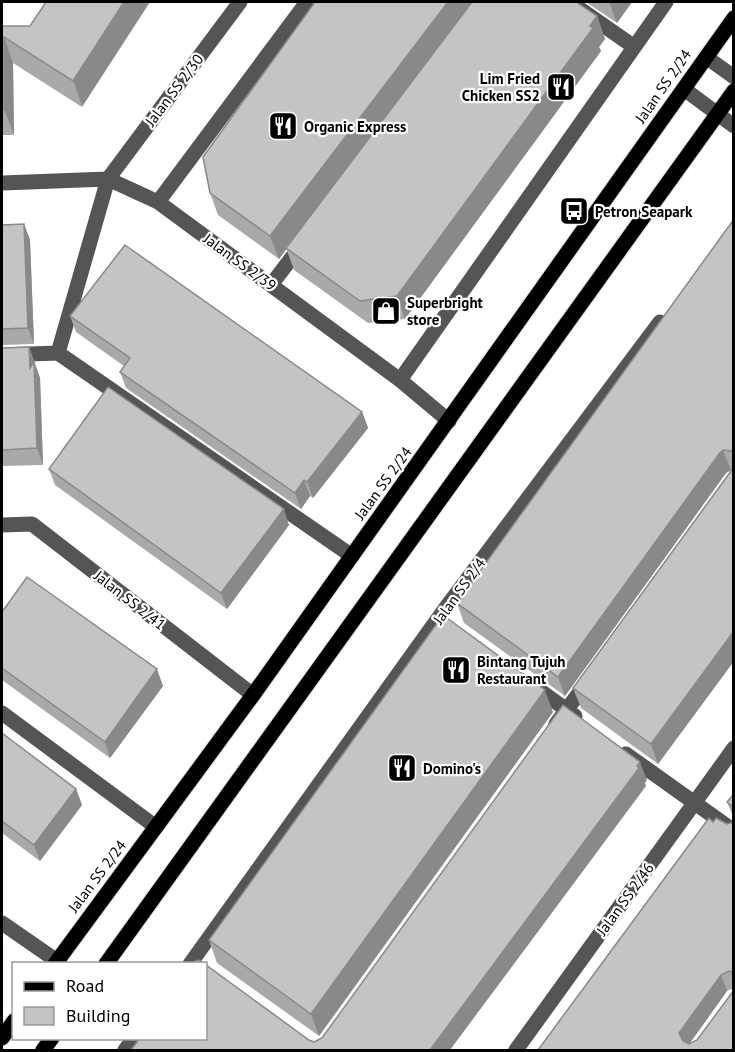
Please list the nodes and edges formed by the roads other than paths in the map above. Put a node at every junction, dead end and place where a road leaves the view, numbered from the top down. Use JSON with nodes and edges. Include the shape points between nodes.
{"nodes":[{"id":1,"x":240,"y":2,"type":"edge"},
{"id":2,"x":307,"y":2,"type":"edge"},
{"id":3,"x":570,"y":2,"type":"edge"},
{"id":4,"x":666,"y":2,"type":"edge"},
{"id":5,"x":734,"y":18,"type":"edge"},
{"id":6,"x":633,"y":46,"type":"junction"},
{"id":7,"x":706,"y":57,"type":"junction"},
{"id":8,"x":734,"y":77,"type":"edge"},
{"id":9,"x":684,"y":89,"type":"junction"},
{"id":10,"x":734,"y":91,"type":"edge"},
{"id":11,"x":717,"y":114,"type":"junction"},
{"id":12,"x":734,"y":126,"type":"edge"},
{"id":13,"x":108,"y":179,"type":"junction"},
{"id":14,"x":2,"y":183,"type":"edge"},
{"id":15,"x":158,"y":202,"type":"junction"},
{"id":16,"x":314,"y":228,"type":"edge"},
{"id":17,"x":271,"y":285,"type":"junction"},
{"id":18,"x":669,"y":310,"type":"edge"},
{"id":19,"x":58,"y":353,"type":"junction"},
{"id":20,"x":2,"y":355,"type":"edge"},
{"id":21,"x":400,"y":380,"type":"junction"},
{"id":22,"x":449,"y":421,"type":"junction"},
{"id":23,"x":2,"y":525,"type":"edge"},
{"id":24,"x":352,"y":556,"type":"junction"},
{"id":25,"x":594,"y":672,"type":"edge"},
{"id":26,"x":521,"y":677,"type":"edge"},
{"id":27,"x":253,"y":695,"type":"junction"},
{"id":28,"x":567,"y":710,"type":"junction"},
{"id":29,"x":2,"y":713,"type":"edge"},
{"id":30,"x":585,"y":723,"type":"edge"},
{"id":31,"x":546,"y":739,"type":"edge"},
{"id":32,"x":612,"y":743,"type":"edge"},
{"id":33,"x":734,"y":748,"type":"edge"},
{"id":34,"x":694,"y":804,"type":"junction"},
{"id":35,"x":156,"y":827,"type":"junction"},
{"id":36,"x":734,"y":831,"type":"edge"},
{"id":37,"x":2,"y":923,"type":"edge"},
{"id":38,"x":56,"y":962,"type":"edge"},
{"id":39,"x":107,"y":962,"type":"edge"},
{"id":40,"x":195,"y":962,"type":"edge"},
{"id":41,"x":12,"y":1024,"type":"edge"},
{"id":42,"x":2,"y":1038,"type":"edge"},
{"id":43,"x":516,"y":1050,"type":"edge"}],
"edges":[{"from":1,"to":13,"type":"street","name":"Jalan SS 2/30"},
{"from":2,"to":15,"type":"street"},
{"from":3,"to":6,"type":"street"},
{"from":4,"to":6,"type":"street"},
{"from":5,"to":7,"type":"main road","name":"Jalan SS 2/24"},
{"from":6,"to":21,"type":"street"},
{"from":7,"to":8,"type":"street"},
{"from":7,"to":9,"type":"main road","name":"Jalan SS 2/24"},
{"from":9,"to":11,"type":"street"},
{"from":9,"to":22,"type":"main road","name":"Jalan SS 2/24"},
{"from":10,"to":11,"type":"main road"},
{"from":11,"to":12,"type":"street"},
{"from":11,"to":39,"type":"main road"},
{"from":13,"to":14,"type":"street","name":"Jalan SS 2/39"},
{"from":13,"to":15,"type":"street","name":"Jalan SS 2/39"},
{"from":13,"to":19,"type":"street"},
{"from":15,"to":17,"type":"street","name":"Jalan SS 2/39"},
{"from":16,"to":17,"type":"street"},
{"from":17,"to":21,"type":"street","name":"Jalan SS 2/39"},
{"from":18,"to":40,"type":"street","name":"Jalan SS 2/4"},
{"from":19,"to":20,"type":"street"},
{"from":19,"to":24,"type":"street"},
{"from":21,"to":22,"type":"street","name":"Jalan SS 2/39"},
{"from":22,"to":24,"type":"main road","name":"Jalan SS 2/24"},
{"from":23,"to":27,"type":"street","name":"Jalan SS 2/41","via":[[32,524]]},
{"from":24,"to":27,"type":"main road","name":"Jalan SS 2/24"},
{"from":25,"to":28,"type":"street"},
{"from":26,"to":28,"type":"street"},
{"from":27,"to":35,"type":"main road","name":"Jalan SS 2/24"},
{"from":28,"to":30,"type":"street"},
{"from":28,"to":31,"type":"street"},
{"from":29,"to":35,"type":"street"},
{"from":32,"to":34,"type":"street"},
{"from":33,"to":34,"type":"street","name":"Jalan SS 2/46"},
{"from":34,"to":36,"type":"street"},
{"from":34,"to":43,"type":"street","name":"Jalan SS 2/46"},
{"from":35,"to":38,"type":"main road","name":"Jalan SS 2/24"},
{"from":37,"to":38,"type":"street"},
{"from":41,"to":42,"type":"main road"}]}
